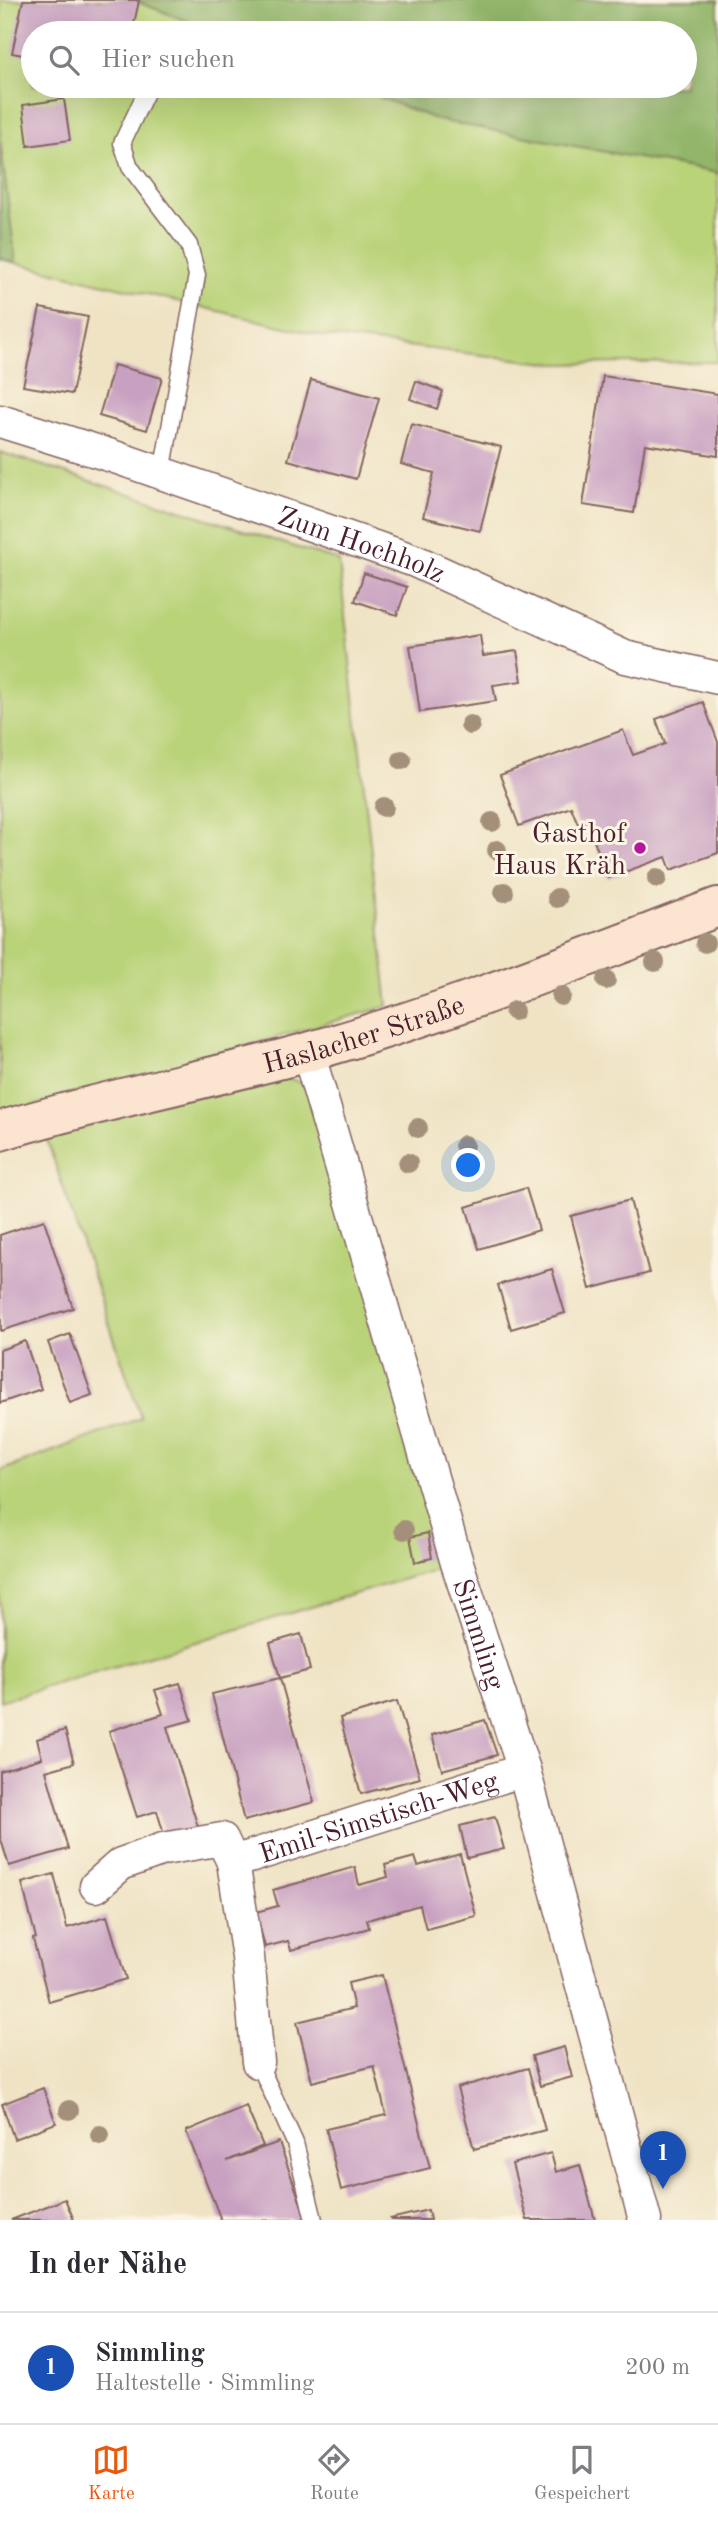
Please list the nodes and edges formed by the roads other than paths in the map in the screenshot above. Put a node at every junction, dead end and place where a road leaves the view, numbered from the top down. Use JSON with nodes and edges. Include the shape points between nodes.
{"nodes":[{"id":1,"x":143,"y":98,"type":"edge"},
{"id":2,"x":0,"y":421,"type":"edge"},
{"id":3,"x":162,"y":473,"type":"junction"},
{"id":4,"x":718,"y":678,"type":"edge"},
{"id":5,"x":718,"y":907,"type":"edge"},
{"id":6,"x":308,"y":1052,"type":"junction"},
{"id":7,"x":0,"y":1132,"type":"edge"},
{"id":8,"x":524,"y":1770,"type":"junction"},
{"id":9,"x":233,"y":1862,"type":"junction"},
{"id":10,"x":96,"y":1886,"type":"dead end"},
{"id":11,"x":258,"y":2062,"type":"joint"},
{"id":12,"x":314,"y":2220,"type":"edge"},
{"id":13,"x":645,"y":2220,"type":"edge"}],
"edges":[{"from":1,"to":3,"type":"lane","via":[[122,144],[130,166],[189,245],[197,275]]},
{"from":2,"to":3,"type":"street","name":"Zum Hochholz"},
{"from":3,"to":4,"type":"street","name":"Zum Hochholz","via":[[415,561],[625,657]]},
{"from":5,"to":6,"type":"street","name":"Haslacher Straße","via":[[424,1015]]},
{"from":6,"to":7,"type":"street","name":"Haslacher Straße"},
{"from":6,"to":8,"type":"street","name":"Simmling","via":[[457,1563]]},
{"from":8,"to":9,"type":"street","name":"Emil-Simstisch-Weg"},
{"from":8,"to":13,"type":"street","name":"Simmling"},
{"from":9,"to":10,"type":"street","name":"Emil-Simstisch-Weg","via":[[222,1839],[163,1849],[121,1864]]},
{"from":9,"to":11,"type":"street","name":"Emil-Simstisch-Weg"},
{"from":11,"to":12,"type":"lane","name":"Emil-Simstisch-Weg","via":[[295,2143]]}]}
